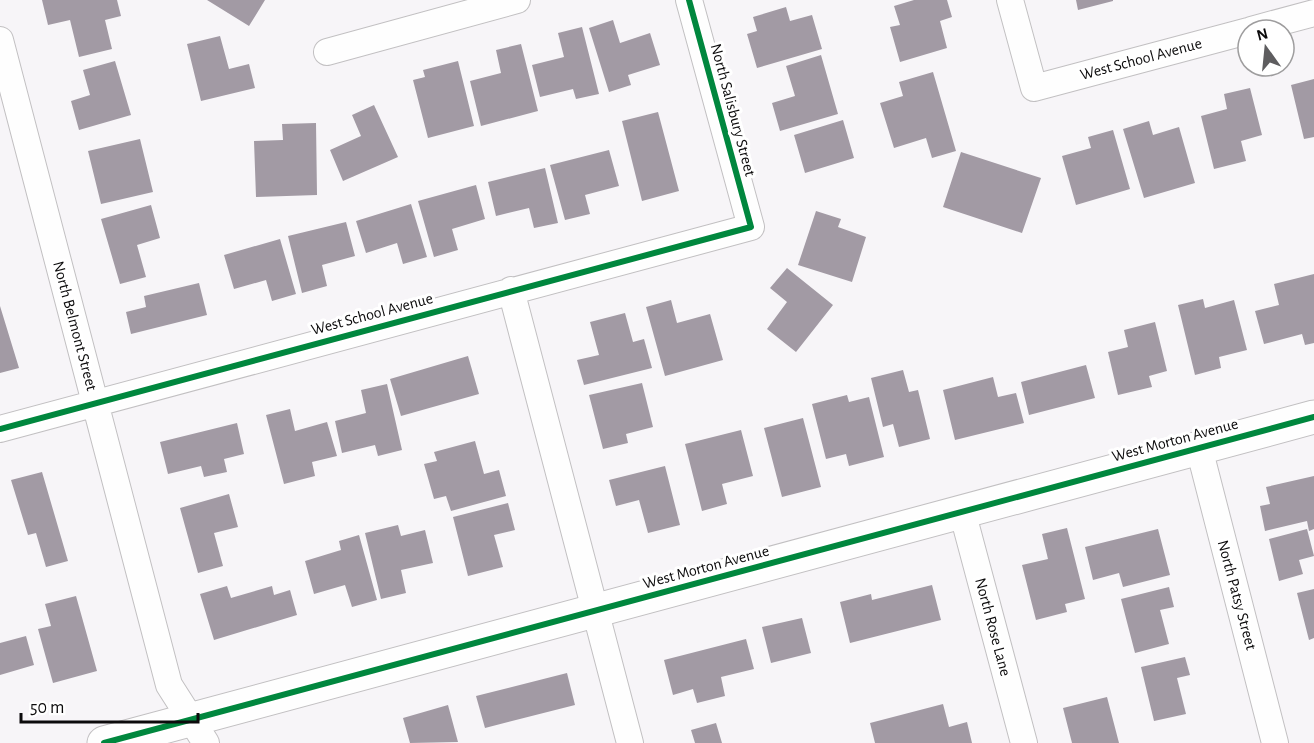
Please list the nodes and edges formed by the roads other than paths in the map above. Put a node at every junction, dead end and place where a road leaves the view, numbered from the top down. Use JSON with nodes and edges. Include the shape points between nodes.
{"nodes":[{"id":1,"x":517,"y":0,"type":"edge"},
{"id":2,"x":689,"y":0,"type":"edge"},
{"id":3,"x":1010,"y":0,"type":"edge"},
{"id":4,"x":1314,"y":13,"type":"edge"},
{"id":5,"x":1295,"y":18,"type":"edge"},
{"id":6,"x":1236,"y":34,"type":"edge"},
{"id":7,"x":0,"y":40,"type":"edge"},
{"id":8,"x":327,"y":52,"type":"dead end"},
{"id":9,"x":9,"y":113,"type":"edge"},
{"id":10,"x":751,"y":227,"type":"joint"},
{"id":11,"x":511,"y":290,"type":"junction"},
{"id":12,"x":95,"y":403,"type":"junction"},
{"id":13,"x":1314,"y":417,"type":"edge"},
{"id":14,"x":0,"y":429,"type":"edge"},
{"id":15,"x":1199,"y":448,"type":"junction"},
{"id":16,"x":962,"y":511,"type":"junction"},
{"id":17,"x":595,"y":611,"type":"junction"},
{"id":18,"x":199,"y":731,"type":"edge"},
{"id":19,"x":105,"y":743,"type":"edge"},
{"id":20,"x":630,"y":743,"type":"edge"},
{"id":21,"x":1024,"y":743,"type":"edge"},
{"id":22,"x":1275,"y":743,"type":"edge"}],
"edges":[{"from":1,"to":8,"type":"street"},
{"from":2,"to":10,"type":"street","name":"North Salisbury Street"},
{"from":3,"to":6,"type":"street","name":"West School Avenue","via":[[1034,88]]},
{"from":4,"to":5,"type":"street","name":"West School Avenue"},
{"from":7,"to":9,"type":"street","name":"North Belmont Street"},
{"from":9,"to":12,"type":"street","name":"North Belmont Street"},
{"from":10,"to":11,"type":"street","name":"West School Avenue"},
{"from":11,"to":12,"type":"street","name":"West School Avenue"},
{"from":11,"to":17,"type":"street"},
{"from":12,"to":14,"type":"street","name":"West School Avenue"},
{"from":12,"to":18,"type":"street","name":"North Belmont Street","via":[[169,685]]},
{"from":13,"to":15,"type":"main road","name":"West Morton Avenue"},
{"from":15,"to":16,"type":"main road","name":"West Morton Avenue"},
{"from":15,"to":22,"type":"street","name":"North Patsy Street"},
{"from":16,"to":17,"type":"main road","name":"West Morton Avenue"},
{"from":16,"to":21,"type":"street","name":"North Rose Lane"},
{"from":17,"to":18,"type":"main road","name":"West Morton Avenue"},
{"from":17,"to":20,"type":"street"},
{"from":18,"to":19,"type":"main road","name":"West Morton Avenue"}]}
